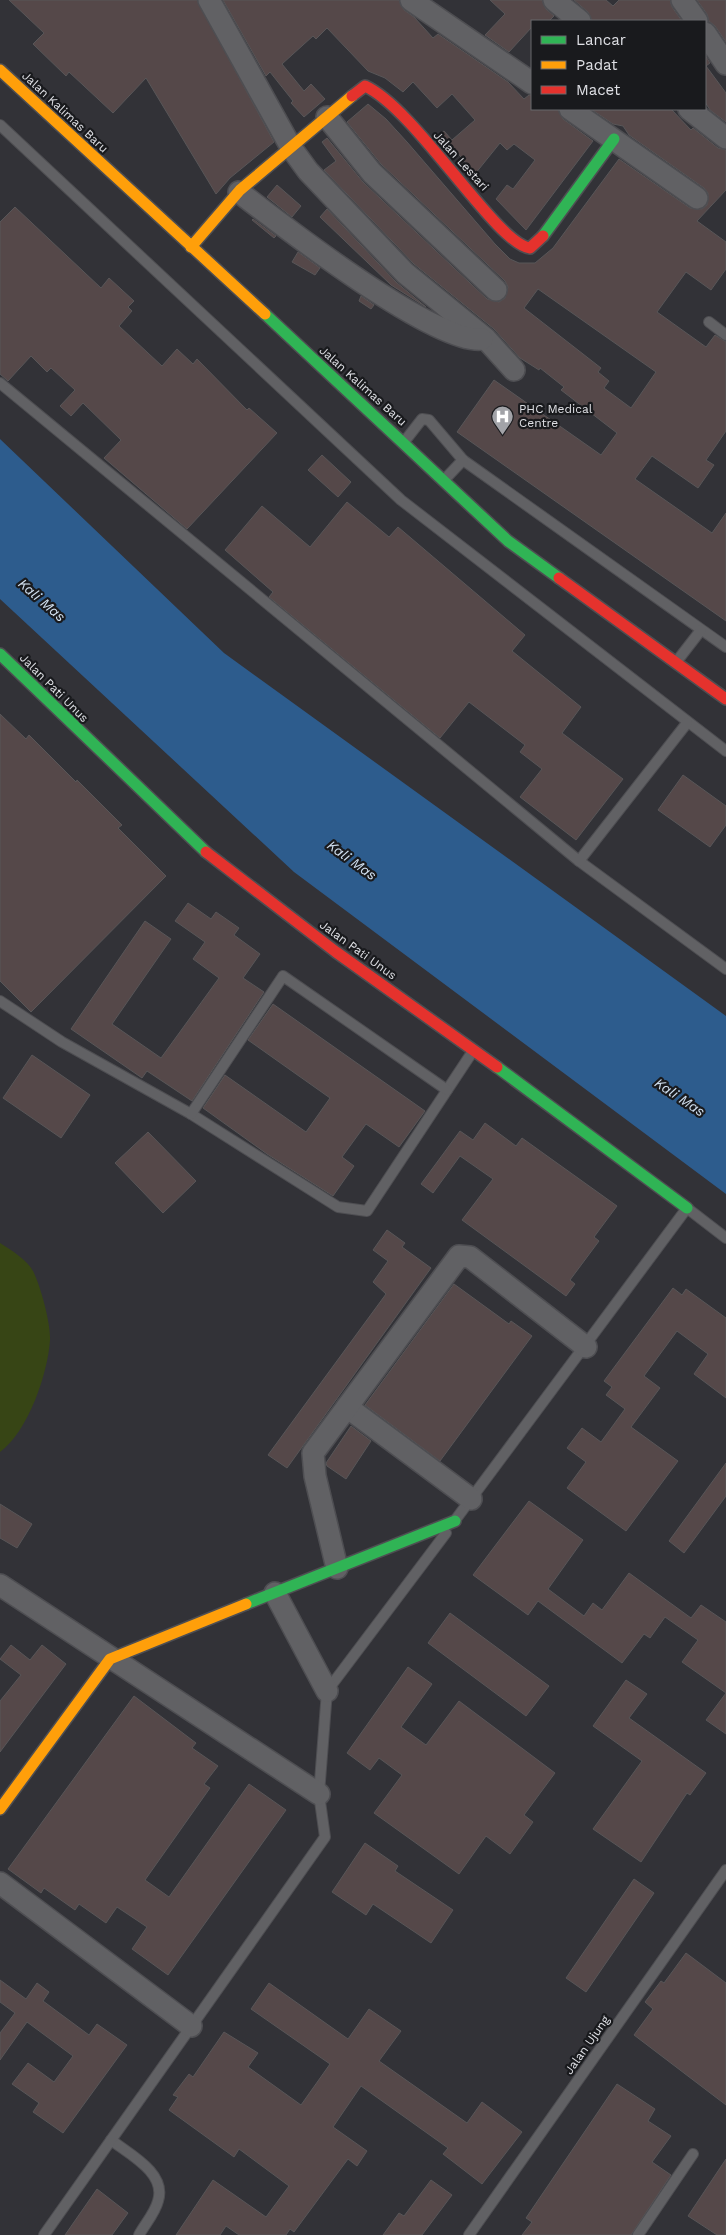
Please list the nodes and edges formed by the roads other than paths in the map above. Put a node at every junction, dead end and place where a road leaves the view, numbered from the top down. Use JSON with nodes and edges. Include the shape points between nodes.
{"nodes":[{"id":1,"x":209,"y":0,"type":"edge"},
{"id":2,"x":411,"y":0,"type":"edge"},
{"id":3,"x":554,"y":0,"type":"edge"},
{"id":4,"x":682,"y":0,"type":"edge"},
{"id":5,"x":579,"y":20,"type":"edge"},
{"id":6,"x":696,"y":20,"type":"edge"},
{"id":7,"x":706,"y":34,"type":"edge"},
{"id":8,"x":726,"y":64,"type":"edge"},
{"id":9,"x":0,"y":70,"type":"edge"},
{"id":10,"x":531,"y":82,"type":"edge"},
{"id":11,"x":571,"y":110,"type":"edge"},
{"id":12,"x":690,"y":110,"type":"edge"},
{"id":13,"x":327,"y":117,"type":"junction"},
{"id":14,"x":0,"y":124,"type":"edge"},
{"id":15,"x":726,"y":138,"type":"edge"},
{"id":16,"x":614,"y":139,"type":"junction"},
{"id":17,"x":292,"y":148,"type":"junction"},
{"id":18,"x":239,"y":192,"type":"junction"},
{"id":19,"x":697,"y":198,"type":"dead end"},
{"id":20,"x":191,"y":247,"type":"junction"},
{"id":21,"x":496,"y":290,"type":"dead end"},
{"id":22,"x":709,"y":322,"type":"dead end"},
{"id":23,"x":726,"y":334,"type":"edge"},
{"id":24,"x":486,"y":339,"type":"junction"},
{"id":25,"x":514,"y":370,"type":"dead end"},
{"id":26,"x":0,"y":383,"type":"edge"},
{"id":27,"x":404,"y":442,"type":"junction"},
{"id":28,"x":463,"y":460,"type":"junction"},
{"id":29,"x":445,"y":480,"type":"junction"},
{"id":30,"x":701,"y":630,"type":"junction"},
{"id":31,"x":726,"y":647,"type":"edge"},
{"id":32,"x":0,"y":654,"type":"edge"},
{"id":33,"x":676,"y":663,"type":"junction"},
{"id":34,"x":726,"y":699,"type":"edge"},
{"id":35,"x":687,"y":723,"type":"junction"},
{"id":36,"x":726,"y":751,"type":"edge"},
{"id":37,"x":579,"y":861,"type":"junction"},
{"id":38,"x":726,"y":969,"type":"edge"},
{"id":39,"x":0,"y":1001,"type":"edge"},
{"id":40,"x":474,"y":1050,"type":"junction"},
{"id":41,"x":448,"y":1090,"type":"junction"},
{"id":42,"x":191,"y":1114,"type":"junction"},
{"id":43,"x":687,"y":1208,"type":"junction"},
{"id":44,"x":726,"y":1238,"type":"edge"},
{"id":45,"x":586,"y":1347,"type":"junction"},
{"id":46,"x":347,"y":1407,"type":"junction"},
{"id":47,"x":471,"y":1499,"type":"junction"},
{"id":48,"x":454,"y":1521,"type":"junction"},
{"id":49,"x":337,"y":1568,"type":"junction"},
{"id":50,"x":0,"y":1585,"type":"edge"},
{"id":51,"x":275,"y":1593,"type":"junction"},
{"id":52,"x":110,"y":1659,"type":"junction"},
{"id":53,"x":327,"y":1691,"type":"junction"},
{"id":54,"x":319,"y":1794,"type":"junction"},
{"id":55,"x":0,"y":1809,"type":"edge"},
{"id":56,"x":726,"y":1870,"type":"edge"},
{"id":57,"x":0,"y":1883,"type":"edge"},
{"id":58,"x":191,"y":2026,"type":"junction"},
{"id":59,"x":111,"y":2140,"type":"junction"},
{"id":60,"x":693,"y":2154,"type":"dead end"},
{"id":61,"x":44,"y":2235,"type":"edge"},
{"id":62,"x":139,"y":2235,"type":"edge"},
{"id":63,"x":469,"y":2235,"type":"edge"},
{"id":64,"x":638,"y":2235,"type":"edge"}],
"edges":[{"from":1,"to":17,"type":"street"},
{"from":2,"to":10,"type":"street"},
{"from":3,"to":5,"type":"street"},
{"from":4,"to":6,"type":"street"},
{"from":7,"to":8,"type":"street"},
{"from":9,"to":20,"type":"street","name":"Jalan Kalimas Baru"},
{"from":11,"to":16,"type":"street"},
{"from":12,"to":15,"type":"street"},
{"from":13,"to":16,"type":"street","name":"Jalan Lestari","via":[[362,88],[373,87],[402,114],[521,248],[530,248],[542,237]]},
{"from":13,"to":17,"type":"street"},
{"from":13,"to":21,"type":"street","via":[[372,173]]},
{"from":14,"to":35,"type":"lane","via":[[401,500]]},
{"from":16,"to":19,"type":"street"},
{"from":17,"to":18,"type":"street"},
{"from":17,"to":24,"type":"street","via":[[308,170],[405,273]]},
{"from":18,"to":20,"type":"street"},
{"from":18,"to":24,"type":"street","via":[[305,244],[388,299],[434,325],[474,340]]},
{"from":20,"to":27,"type":"street","name":"Jalan Kalimas Baru"},
{"from":22,"to":23,"type":"lane"},
{"from":24,"to":25,"type":"street"},
{"from":26,"to":37,"type":"lane"},
{"from":27,"to":28,"type":"lane","via":[[418,422],[429,420]]},
{"from":27,"to":29,"type":"street","name":"Jalan Kalimas Baru"},
{"from":28,"to":29,"type":"lane"},
{"from":28,"to":30,"type":"lane"},
{"from":29,"to":33,"type":"street","name":"Jalan Kalimas Baru","via":[[508,541]]},
{"from":30,"to":31,"type":"lane"},
{"from":30,"to":33,"type":"lane"},
{"from":32,"to":40,"type":"street","name":"Jalan Pati Unus","via":[[215,860],[336,952]]},
{"from":33,"to":34,"type":"street","name":"Jalan Kalimas Baru"},
{"from":35,"to":36,"type":"lane"},
{"from":35,"to":37,"type":"lane"},
{"from":37,"to":38,"type":"lane"},
{"from":39,"to":42,"type":"lane","via":[[62,1042]]},
{"from":40,"to":41,"type":"lane"},
{"from":40,"to":43,"type":"street","name":"Jalan Pati Unus"},
{"from":41,"to":42,"type":"lane","via":[[367,1211],[338,1206]]},
{"from":41,"to":42,"type":"lane","via":[[283,976]]},
{"from":43,"to":44,"type":"lane","name":"Jalan Pati Unus"},
{"from":43,"to":45,"type":"lane"},
{"from":45,"to":46,"type":"street","via":[[470,1257],[459,1256]]},
{"from":45,"to":47,"type":"lane"},
{"from":46,"to":47,"type":"street"},
{"from":46,"to":49,"type":"street","via":[[313,1453],[315,1476]]},
{"from":47,"to":48,"type":"lane"},
{"from":48,"to":49,"type":"street"},
{"from":48,"to":53,"type":"lane"},
{"from":49,"to":51,"type":"street"},
{"from":50,"to":52,"type":"street"},
{"from":51,"to":52,"type":"street"},
{"from":51,"to":53,"type":"street"},
{"from":52,"to":54,"type":"street"},
{"from":52,"to":55,"type":"street"},
{"from":53,"to":54,"type":"lane"},
{"from":54,"to":58,"type":"lane","via":[[325,1837]]},
{"from":56,"to":63,"type":"lane","name":"Jalan Ujung"},
{"from":57,"to":58,"type":"street"},
{"from":58,"to":59,"type":"lane"},
{"from":59,"to":61,"type":"lane"},
{"from":59,"to":62,"type":"lane","via":[[147,2167],[160,2190],[158,2201]]},
{"from":60,"to":64,"type":"lane"}]}
